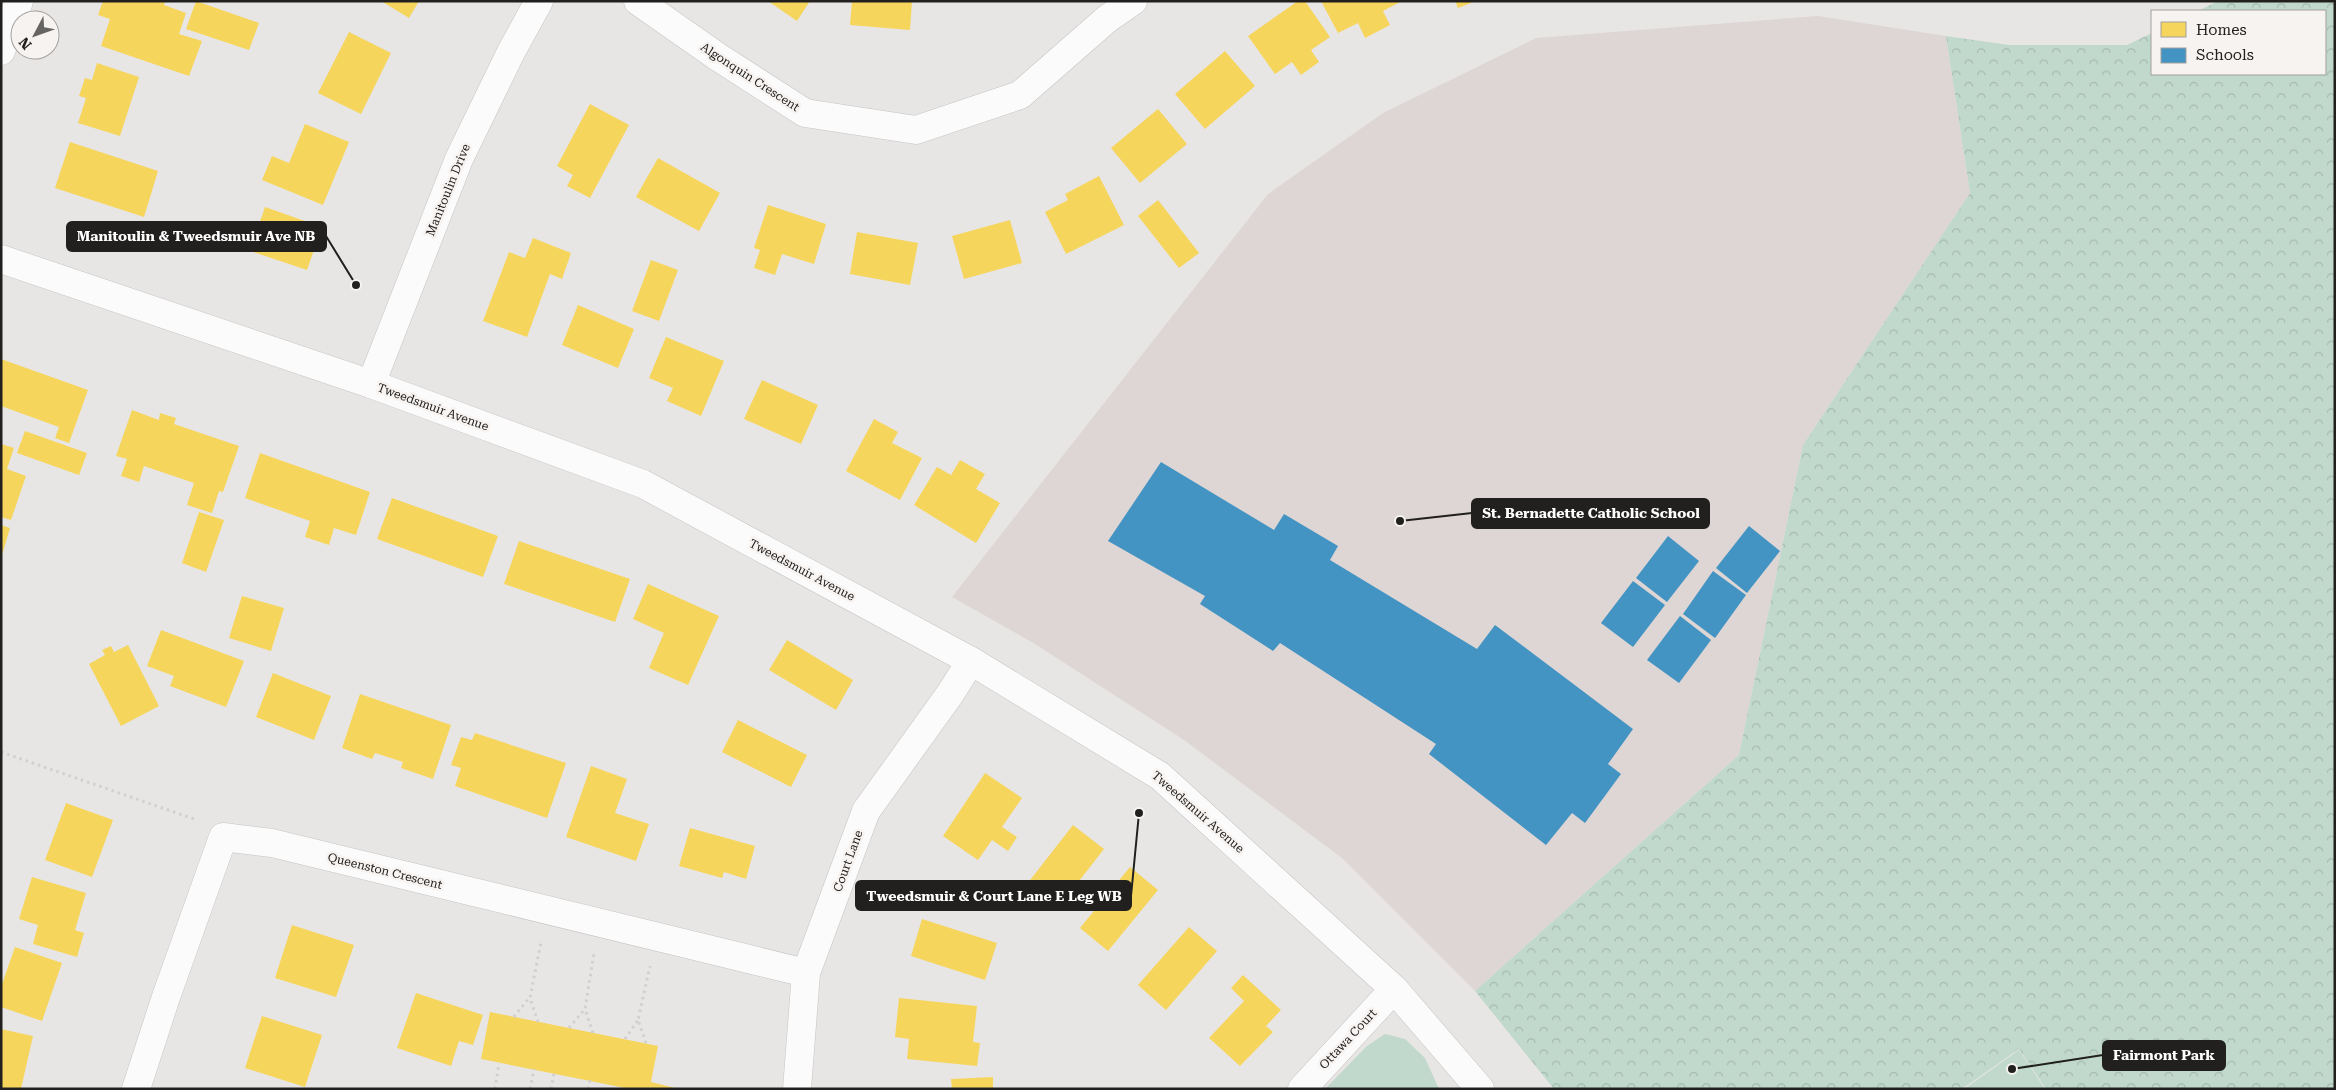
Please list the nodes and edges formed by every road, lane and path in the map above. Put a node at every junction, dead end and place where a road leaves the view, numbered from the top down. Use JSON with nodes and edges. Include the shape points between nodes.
{"nodes":[{"id":1,"x":19,"y":1,"type":"edge"},
{"id":2,"x":539,"y":1,"type":"edge"},
{"id":3,"x":638,"y":1,"type":"edge"},
{"id":4,"x":1133,"y":1,"type":"edge"},
{"id":5,"x":1,"y":51,"type":"edge"},
{"id":6,"x":1,"y":260,"type":"edge"},
{"id":7,"x":371,"y":384,"type":"junction"},
{"id":8,"x":971,"y":661,"type":"junction"},
{"id":9,"x":1,"y":752,"type":"edge"},
{"id":10,"x":223,"y":837,"type":"junction"},
{"id":11,"x":547,"y":910,"type":"junction"},
{"id":12,"x":600,"y":923,"type":"junction"},
{"id":13,"x":657,"y":937,"type":"junction"},
{"id":14,"x":806,"y":973,"type":"junction"},
{"id":15,"x":1394,"y":989,"type":"junction"},
{"id":16,"x":530,"y":998,"type":"junction"},
{"id":17,"x":585,"y":1009,"type":"junction"},
{"id":18,"x":514,"y":1017,"type":"dead end"},
{"id":19,"x":638,"y":1020,"type":"junction"},
{"id":20,"x":538,"y":1022,"type":"dead end"},
{"id":21,"x":569,"y":1028,"type":"dead end"},
{"id":22,"x":593,"y":1033,"type":"dead end"},
{"id":23,"x":625,"y":1039,"type":"dead end"},
{"id":24,"x":646,"y":1044,"type":"dead end"},
{"id":25,"x":499,"y":1062,"type":"dead end"},
{"id":26,"x":534,"y":1070,"type":"dead end"},
{"id":27,"x":554,"y":1073,"type":"dead end"},
{"id":28,"x":590,"y":1080,"type":"dead end"},
{"id":29,"x":136,"y":1089,"type":"edge"},
{"id":30,"x":495,"y":1089,"type":"edge"},
{"id":31,"x":530,"y":1089,"type":"edge"},
{"id":32,"x":551,"y":1089,"type":"edge"},
{"id":33,"x":588,"y":1089,"type":"edge"},
{"id":34,"x":797,"y":1089,"type":"edge"},
{"id":35,"x":1302,"y":1089,"type":"edge"},
{"id":36,"x":1480,"y":1089,"type":"edge"}],
"edges":[{"from":1,"to":5,"type":"street"},
{"from":2,"to":7,"type":"street","name":"Manitoulin Drive","via":[[458,159]]},
{"from":3,"to":4,"type":"street","name":"Algonquin Crescent","via":[[805,113],[916,130],[1020,95]]},
{"from":6,"to":7,"type":"street","name":"Tweedsmuir Avenue"},
{"from":7,"to":8,"type":"street","name":"Tweedsmuir Avenue","via":[[643,484]]},
{"from":8,"to":14,"type":"street","name":"Court Lane","via":[[866,811]]},
{"from":8,"to":15,"type":"street","name":"Tweedsmuir Avenue","via":[[1160,776]]},
{"from":9,"to":10,"type":"path","via":[[195,818]]},
{"from":10,"to":11,"type":"street","name":"Queenston Crescent","via":[[272,843]]},
{"from":10,"to":29,"type":"street"},
{"from":11,"to":12,"type":"street","name":"Queenston Crescent"},
{"from":11,"to":16,"type":"path"},
{"from":12,"to":13,"type":"street","name":"Queenston Crescent"},
{"from":12,"to":17,"type":"path"},
{"from":13,"to":14,"type":"street","name":"Queenston Crescent"},
{"from":13,"to":19,"type":"path"},
{"from":14,"to":34,"type":"street","name":"Court Lane"},
{"from":15,"to":35,"type":"street","name":"Ottawa Court"},
{"from":15,"to":36,"type":"street","name":"Tweedsmuir Avenue"},
{"from":16,"to":18,"type":"path"},
{"from":16,"to":20,"type":"path"},
{"from":17,"to":21,"type":"path"},
{"from":17,"to":22,"type":"path"},
{"from":19,"to":23,"type":"path"},
{"from":19,"to":24,"type":"path"},
{"from":25,"to":30,"type":"path"},
{"from":26,"to":31,"type":"path"},
{"from":27,"to":32,"type":"path"},
{"from":28,"to":33,"type":"path"}]}
